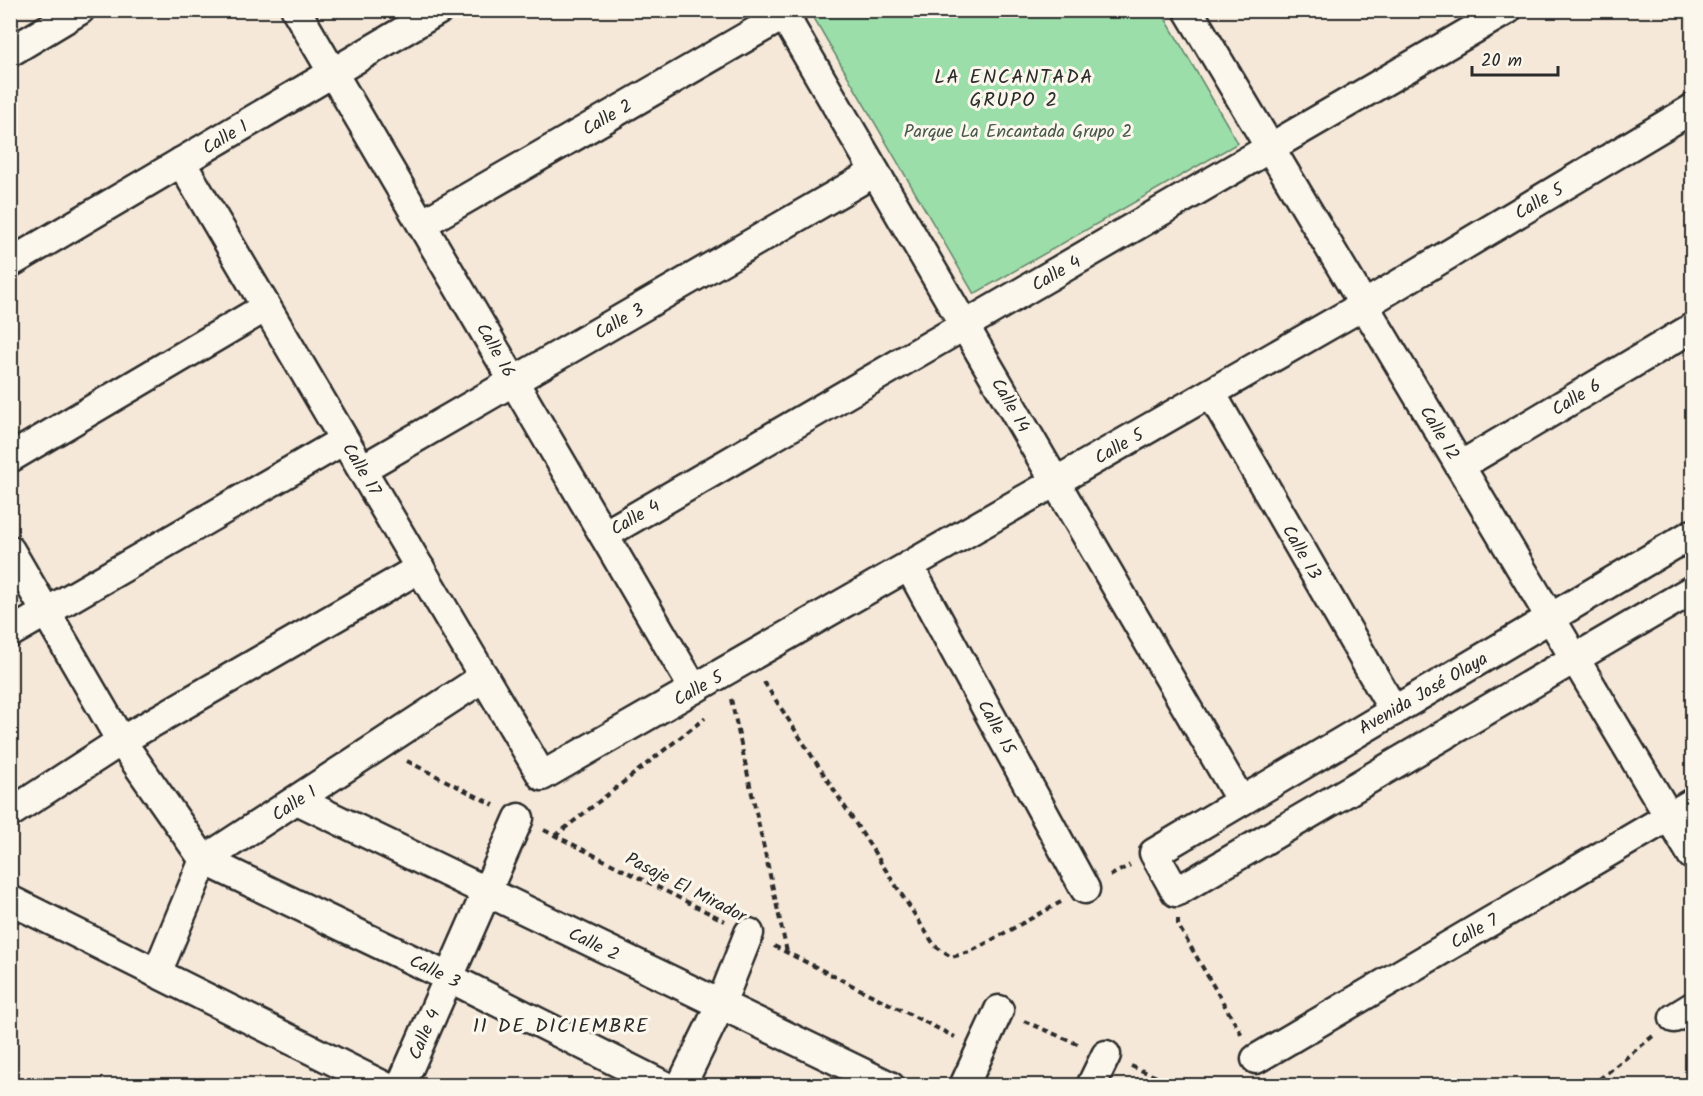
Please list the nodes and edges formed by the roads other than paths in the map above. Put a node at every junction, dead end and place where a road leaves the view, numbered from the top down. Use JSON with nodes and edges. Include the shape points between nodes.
{"nodes":[{"id":1,"x":80,"y":10,"type":"edge"},
{"id":2,"x":296,"y":10,"type":"edge"},
{"id":3,"x":439,"y":10,"type":"edge"},
{"id":4,"x":1188,"y":10,"type":"edge"},
{"id":5,"x":1507,"y":10,"type":"edge"},
{"id":6,"x":786,"y":12,"type":"edge"},
{"id":7,"x":10,"y":52,"type":"edge"},
{"id":8,"x":333,"y":73,"type":"junction"},
{"id":9,"x":1692,"y":109,"type":"edge"},
{"id":10,"x":1270,"y":148,"type":"junction"},
{"id":11,"x":181,"y":162,"type":"junction"},
{"id":12,"x":875,"y":172,"type":"junction"},
{"id":13,"x":422,"y":224,"type":"junction"},
{"id":14,"x":10,"y":263,"type":"edge"},
{"id":15,"x":1364,"y":306,"type":"junction"},
{"id":16,"x":266,"y":307,"type":"junction"},
{"id":17,"x":965,"y":326,"type":"junction"},
{"id":18,"x":1692,"y":328,"type":"edge"},
{"id":19,"x":514,"y":381,"type":"junction"},
{"id":20,"x":1211,"y":393,"type":"junction"},
{"id":21,"x":344,"y":440,"type":"junction"},
{"id":22,"x":10,"y":458,"type":"edge"},
{"id":23,"x":1460,"y":466,"type":"junction"},
{"id":24,"x":362,"y":469,"type":"junction"},
{"id":25,"x":1056,"y":482,"type":"junction"},
{"id":26,"x":1692,"y":534,"type":"edge"},
{"id":27,"x":604,"y":535,"type":"junction"},
{"id":28,"x":10,"y":550,"type":"edge"},
{"id":29,"x":909,"y":566,"type":"junction"},
{"id":30,"x":420,"y":568,"type":"junction"},
{"id":31,"x":1692,"y":590,"type":"edge"},
{"id":32,"x":47,"y":611,"type":"junction"},
{"id":33,"x":1551,"y":618,"type":"junction"},
{"id":34,"x":10,"y":633,"type":"edge"},
{"id":35,"x":1575,"y":658,"type":"junction"},
{"id":36,"x":484,"y":677,"type":"junction"},
{"id":37,"x":694,"y":689,"type":"junction"},
{"id":38,"x":1394,"y":711,"type":"junction"},
{"id":39,"x":121,"y":741,"type":"junction"},
{"id":40,"x":542,"y":776,"type":"joint"},
{"id":41,"x":298,"y":801,"type":"junction"},
{"id":42,"x":1241,"y":801,"type":"junction"},
{"id":43,"x":1681,"y":809,"type":"edge"},
{"id":44,"x":10,"y":813,"type":"edge"},
{"id":45,"x":519,"y":818,"type":"road end"},
{"id":46,"x":1692,"y":855,"type":"edge"},
{"id":47,"x":204,"y":860,"type":"junction"},
{"id":48,"x":1085,"y":889,"type":"road end"},
{"id":49,"x":486,"y":892,"type":"junction"},
{"id":50,"x":10,"y":900,"type":"edge"},
{"id":51,"x":749,"y":933,"type":"road end"},
{"id":52,"x":157,"y":973,"type":"junction"},
{"id":53,"x":448,"y":977,"type":"junction"},
{"id":54,"x":720,"y":1006,"type":"junction"},
{"id":55,"x":999,"y":1010,"type":"dead end"},
{"id":56,"x":1106,"y":1055,"type":"dead end"},
{"id":57,"x":1256,"y":1059,"type":"road end"},
{"id":58,"x":384,"y":1086,"type":"edge"},
{"id":59,"x":401,"y":1086,"type":"edge"},
{"id":60,"x":664,"y":1086,"type":"edge"},
{"id":61,"x":681,"y":1086,"type":"edge"},
{"id":62,"x":890,"y":1086,"type":"edge"},
{"id":63,"x":964,"y":1086,"type":"edge"},
{"id":64,"x":1091,"y":1086,"type":"edge"}],
"edges":[{"from":1,"to":7,"type":"street"},
{"from":2,"to":8,"type":"street","name":"Calle 16"},
{"from":3,"to":8,"type":"street","name":"Calle 1"},
{"from":4,"to":10,"type":"street","name":"Calle 12"},
{"from":5,"to":10,"type":"street","name":"Calle 4"},
{"from":6,"to":12,"type":"street","name":"Calle 14"},
{"from":6,"to":13,"type":"street","name":"Calle 2"},
{"from":8,"to":11,"type":"street","name":"Calle 1"},
{"from":8,"to":13,"type":"street","name":"Calle 16"},
{"from":9,"to":15,"type":"street","name":"Calle 5"},
{"from":10,"to":15,"type":"street","name":"Calle 12"},
{"from":10,"to":17,"type":"street","name":"Calle 4"},
{"from":11,"to":14,"type":"street","name":"Calle 1"},
{"from":11,"to":16,"type":"street","name":"Calle 17"},
{"from":12,"to":17,"type":"street","name":"Calle 14"},
{"from":12,"to":19,"type":"street","name":"Calle 3"},
{"from":13,"to":19,"type":"street","name":"Calle 16"},
{"from":15,"to":20,"type":"street","name":"Calle 5"},
{"from":15,"to":23,"type":"street","name":"Calle 12"},
{"from":16,"to":21,"type":"street","name":"Calle 17"},
{"from":16,"to":22,"type":"street"},
{"from":17,"to":25,"type":"street","name":"Calle 14"},
{"from":17,"to":27,"type":"street","name":"Calle 4"},
{"from":18,"to":23,"type":"street","name":"Calle 6"},
{"from":19,"to":24,"type":"street","name":"Calle 3"},
{"from":19,"to":27,"type":"street","name":"Calle 16"},
{"from":20,"to":25,"type":"street","name":"Calle 5"},
{"from":20,"to":38,"type":"street","name":"Calle 13"},
{"from":21,"to":24,"type":"street","name":"Calle 17"},
{"from":21,"to":32,"type":"street"},
{"from":23,"to":33,"type":"street","name":"Calle 12"},
{"from":24,"to":30,"type":"street","name":"Calle 17"},
{"from":25,"to":29,"type":"street","name":"Calle 5"},
{"from":25,"to":42,"type":"street","name":"Calle 14"},
{"from":26,"to":33,"type":"street","name":"Avenida José Olaya"},
{"from":27,"to":37,"type":"street","name":"Calle 16"},
{"from":28,"to":32,"type":"street"},
{"from":29,"to":37,"type":"street","name":"Calle 5"},
{"from":29,"to":48,"type":"street","name":"Calle 15"},
{"from":30,"to":36,"type":"street","name":"Calle 17"},
{"from":30,"to":39,"type":"street"},
{"from":31,"to":35,"type":"street"},
{"from":32,"to":34,"type":"street"},
{"from":32,"to":39,"type":"street"},
{"from":33,"to":35,"type":"street","name":"Calle 12"},
{"from":33,"to":38,"type":"street","name":"Avenida José Olaya"},
{"from":35,"to":42,"type":"street","name":"Avenida José Olaya","via":[[1176,892],[1154,853]]},
{"from":35,"to":43,"type":"street","name":"Calle 12"},
{"from":36,"to":40,"type":"street","name":"Calle 17"},
{"from":36,"to":41,"type":"street","name":"Calle 1"},
{"from":37,"to":40,"type":"street","name":"Calle 5"},
{"from":38,"to":42,"type":"street","name":"Avenida José Olaya"},
{"from":39,"to":44,"type":"street"},
{"from":39,"to":47,"type":"street"},
{"from":41,"to":47,"type":"street","name":"Calle 1"},
{"from":41,"to":49,"type":"street","name":"Calle 2"},
{"from":43,"to":46,"type":"street","name":"Calle 12"},
{"from":43,"to":57,"type":"street","name":"Calle 7"},
{"from":45,"to":49,"type":"street","name":"Calle 4"},
{"from":47,"to":52,"type":"street"},
{"from":47,"to":53,"type":"street","name":"Calle 3"},
{"from":49,"to":53,"type":"street","name":"Calle 4"},
{"from":49,"to":54,"type":"street","name":"Calle 2"},
{"from":50,"to":52,"type":"street"},
{"from":51,"to":54,"type":"street"},
{"from":52,"to":58,"type":"street"},
{"from":53,"to":59,"type":"street","name":"Calle 4"},
{"from":53,"to":60,"type":"street","name":"Calle 3"},
{"from":54,"to":61,"type":"street"},
{"from":54,"to":62,"type":"street","name":"Calle 2"},
{"from":55,"to":63,"type":"street"},
{"from":56,"to":64,"type":"street"}]}
